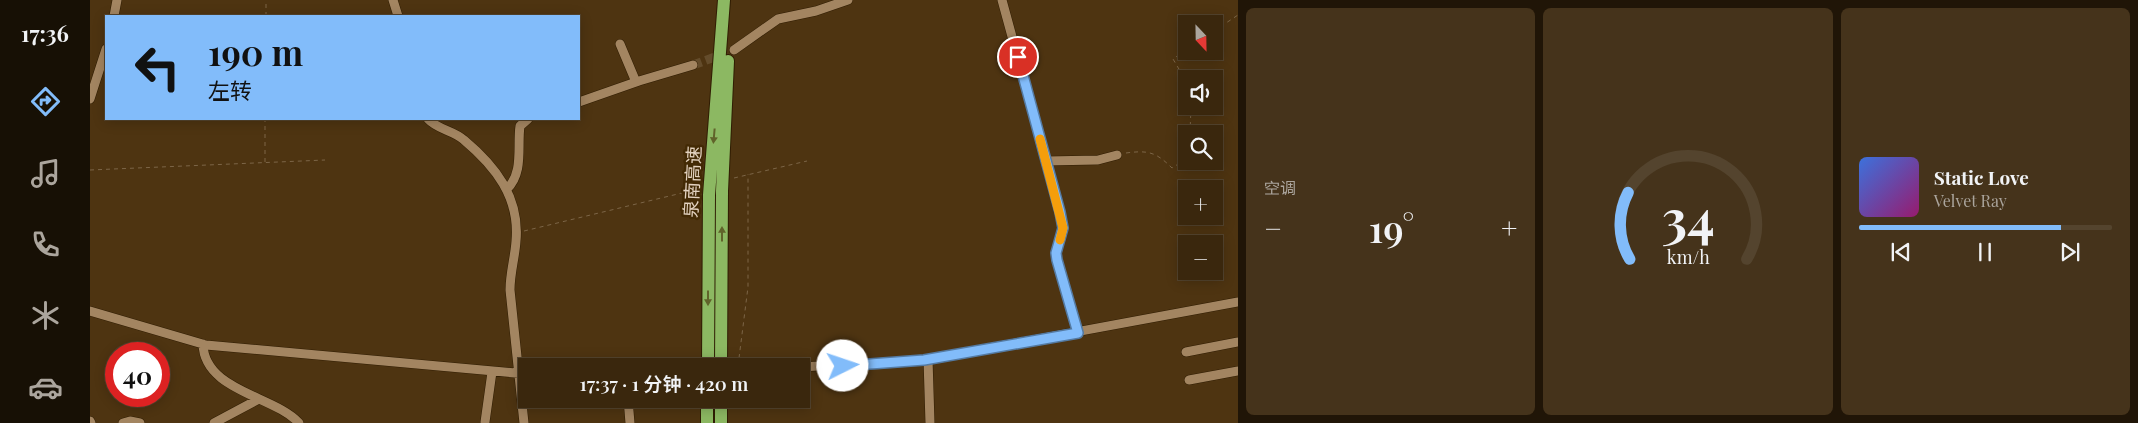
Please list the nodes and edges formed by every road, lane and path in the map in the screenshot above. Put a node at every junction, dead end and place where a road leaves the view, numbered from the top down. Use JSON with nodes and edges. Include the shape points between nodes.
{"nodes":[{"id":1,"x":116,"y":0,"type":"edge"},
{"id":2,"x":266,"y":0,"type":"edge"},
{"id":3,"x":393,"y":0,"type":"edge"},
{"id":4,"x":724,"y":0,"type":"edge"},
{"id":5,"x":732,"y":0,"type":"edge"},
{"id":6,"x":848,"y":0,"type":"edge"},
{"id":7,"x":1002,"y":0,"type":"edge"},
{"id":8,"x":114,"y":15,"type":"edge"},
{"id":9,"x":266,"y":15,"type":"edge"},
{"id":10,"x":398,"y":15,"type":"edge"},
{"id":11,"x":1238,"y":15,"type":"edge"},
{"id":12,"x":1223,"y":25,"type":"edge"},
{"id":13,"x":620,"y":44,"type":"dead end"},
{"id":14,"x":734,"y":50,"type":"tunnel mouth"},
{"id":15,"x":105,"y":52,"type":"edge"},
{"id":16,"x":1178,"y":56,"type":"edge"},
{"id":17,"x":693,"y":66,"type":"tunnel mouth"},
{"id":18,"x":1179,"y":70,"type":"edge"},
{"id":19,"x":636,"y":82,"type":"junction"},
{"id":20,"x":90,"y":99,"type":"edge"},
{"id":21,"x":580,"y":102,"type":"edge"},
{"id":22,"x":265,"y":120,"type":"edge"},
{"id":23,"x":429,"y":120,"type":"edge"},
{"id":24,"x":527,"y":120,"type":"edge"},
{"id":25,"x":1117,"y":155,"type":"joint"},
{"id":26,"x":325,"y":160,"type":"dead end"},
{"id":27,"x":807,"y":161,"type":"dead end"},
{"id":28,"x":1046,"y":161,"type":"junction"},
{"id":29,"x":265,"y":163,"type":"junction"},
{"id":30,"x":1178,"y":164,"type":"edge"},
{"id":31,"x":90,"y":170,"type":"edge"},
{"id":32,"x":748,"y":174,"type":"junction"},
{"id":33,"x":729,"y":179,"type":"dead end"},
{"id":34,"x":507,"y":189,"type":"junction"},
{"id":35,"x":682,"y":193,"type":"dead end"},
{"id":36,"x":516,"y":233,"type":"junction"},
{"id":37,"x":1238,"y":302,"type":"edge"},
{"id":38,"x":90,"y":311,"type":"edge"},
{"id":39,"x":1078,"y":333,"type":"junction"},
{"id":40,"x":1238,"y":342,"type":"edge"},
{"id":41,"x":203,"y":344,"type":"junction"},
{"id":42,"x":1186,"y":352,"type":"dead end"},
{"id":43,"x":521,"y":358,"type":"edge"},
{"id":44,"x":708,"y":358,"type":"edge"},
{"id":45,"x":721,"y":358,"type":"edge"},
{"id":46,"x":739,"y":358,"type":"edge"},
{"id":47,"x":928,"y":360,"type":"junction"},
{"id":48,"x":810,"y":367,"type":"edge"},
{"id":49,"x":1238,"y":371,"type":"edge"},
{"id":50,"x":492,"y":372,"type":"junction"},
{"id":51,"x":518,"y":374,"type":"edge"},
{"id":52,"x":1189,"y":380,"type":"dead end"},
{"id":53,"x":257,"y":400,"type":"junction"},
{"id":54,"x":524,"y":408,"type":"edge"},
{"id":55,"x":629,"y":408,"type":"edge"},
{"id":56,"x":707,"y":408,"type":"edge"},
{"id":57,"x":721,"y":408,"type":"edge"},
{"id":58,"x":220,"y":422,"type":"edge"},
{"id":59,"x":485,"y":422,"type":"edge"},
{"id":60,"x":123,"y":423,"type":"edge"},
{"id":61,"x":140,"y":423,"type":"edge"},
{"id":62,"x":299,"y":423,"type":"edge"},
{"id":63,"x":524,"y":423,"type":"edge"},
{"id":64,"x":630,"y":423,"type":"edge"},
{"id":65,"x":707,"y":423,"type":"edge"},
{"id":66,"x":721,"y":423,"type":"edge"},
{"id":67,"x":930,"y":423,"type":"edge"}],
"edges":[{"from":1,"to":8,"type":"street"},
{"from":2,"to":9,"type":"path"},
{"from":3,"to":10,"type":"street"},
{"from":4,"to":44,"type":"highway","name":"泉南高速","one_way":true,"via":[[709,195]]},
{"from":45,"to":5,"type":"highway","name":"泉南高速","one_way":true,"via":[[722,191]]},
{"from":6,"to":14,"type":"street","via":[[778,19]]},
{"from":7,"to":28,"type":"street"},
{"from":11,"to":12,"type":"path"},
{"from":13,"to":19,"type":"street"},
{"from":15,"to":20,"type":"street"},
{"from":16,"to":18,"type":"path","via":[[1173,59]]},
{"from":17,"to":19,"type":"street"},
{"from":19,"to":21,"type":"street"},
{"from":22,"to":29,"type":"path"},
{"from":23,"to":34,"type":"street","via":[[462,137],[499,174]]},
{"from":24,"to":34,"type":"street","via":[[520,126],[515,180]]},
{"from":25,"to":28,"type":"street","via":[[1098,160]]},
{"from":25,"to":30,"type":"path","via":[[1143,150],[1154,153],[1172,168]]},
{"from":26,"to":29,"type":"path"},
{"from":27,"to":32,"type":"path"},
{"from":28,"to":39,"type":"street","via":[[1063,228],[1057,260]]},
{"from":29,"to":31,"type":"path"},
{"from":32,"to":33,"type":"path"},
{"from":32,"to":46,"type":"path","via":[[748,287]]},
{"from":34,"to":36,"type":"street"},
{"from":35,"to":36,"type":"path"},
{"from":36,"to":43,"type":"street","via":[[510,290]]},
{"from":37,"to":39,"type":"street"},
{"from":38,"to":41,"type":"street"},
{"from":39,"to":47,"type":"street"},
{"from":40,"to":42,"type":"street"},
{"from":41,"to":50,"type":"street"},
{"from":41,"to":53,"type":"street","via":[[206,361],[230,383]]},
{"from":47,"to":48,"type":"street"},
{"from":47,"to":67,"type":"street"},
{"from":49,"to":52,"type":"street"},
{"from":50,"to":51,"type":"street"},
{"from":50,"to":59,"type":"street"},
{"from":53,"to":58,"type":"street"},
{"from":53,"to":62,"type":"street","via":[[286,413]]},
{"from":54,"to":63,"type":"street"},
{"from":55,"to":64,"type":"street"},
{"from":56,"to":65,"type":"highway"},
{"from":57,"to":66,"type":"highway"},
{"from":60,"to":61,"type":"street"}]}
